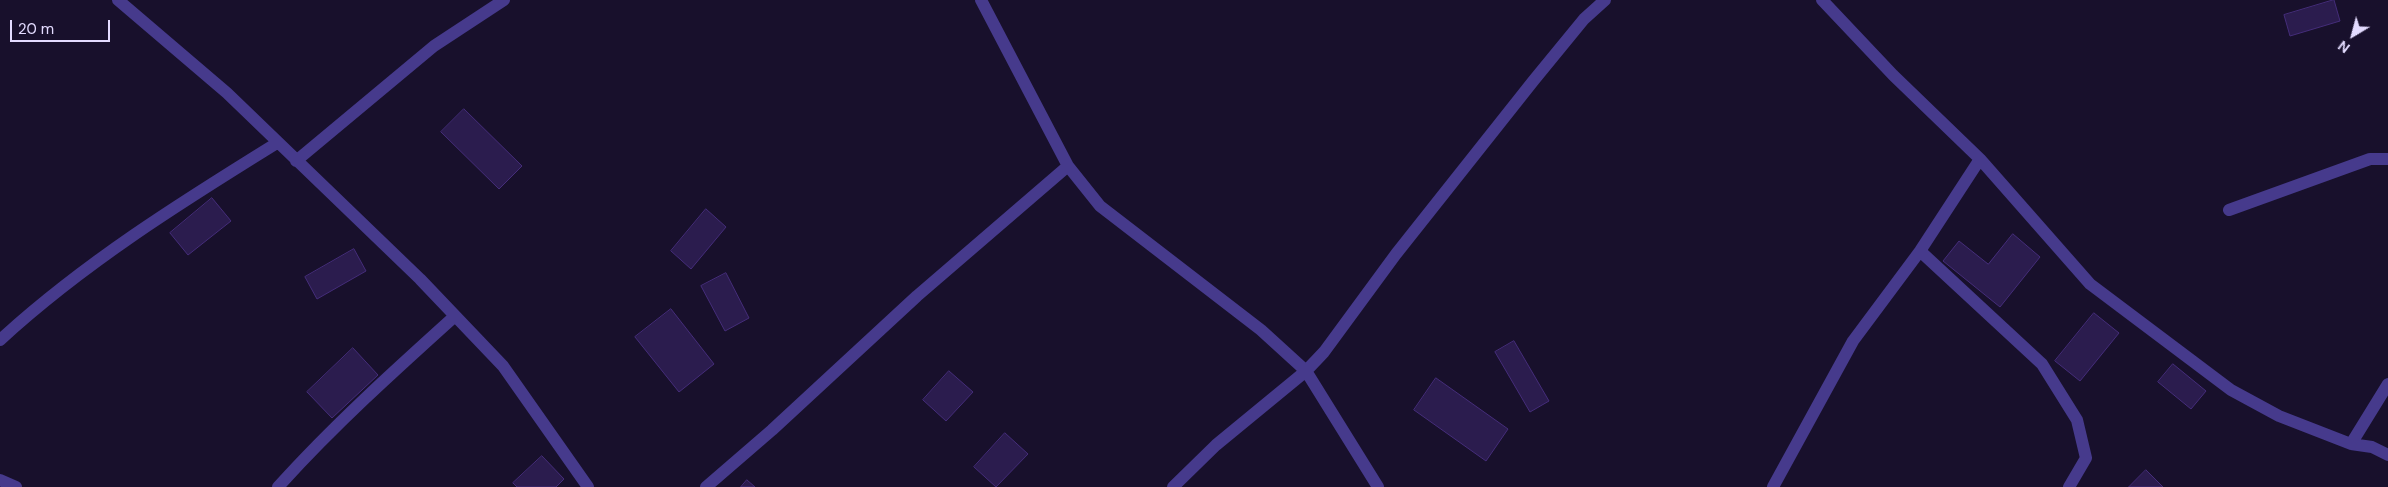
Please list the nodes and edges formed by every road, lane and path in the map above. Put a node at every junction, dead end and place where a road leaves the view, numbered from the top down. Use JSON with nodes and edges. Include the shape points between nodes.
{"nodes":[{"id":1,"x":118,"y":0,"type":"edge"},
{"id":2,"x":981,"y":0,"type":"edge"},
{"id":3,"x":1605,"y":0,"type":"edge"},
{"id":4,"x":1822,"y":0,"type":"edge"},
{"id":5,"x":499,"y":1,"type":"edge"},
{"id":6,"x":278,"y":143,"type":"junction"},
{"id":7,"x":1980,"y":159,"type":"junction"},
{"id":8,"x":2388,"y":159,"type":"edge"},
{"id":9,"x":296,"y":161,"type":"junction"},
{"id":10,"x":1068,"y":166,"type":"junction"},
{"id":11,"x":2228,"y":210,"type":"dead end"},
{"id":12,"x":1920,"y":252,"type":"junction"},
{"id":13,"x":455,"y":316,"type":"junction"},
{"id":14,"x":0,"y":340,"type":"edge"},
{"id":15,"x":1306,"y":371,"type":"junction"},
{"id":16,"x":2388,"y":384,"type":"edge"},
{"id":17,"x":2351,"y":444,"type":"junction"},
{"id":18,"x":2388,"y":455,"type":"edge"},
{"id":19,"x":0,"y":480,"type":"edge"},
{"id":20,"x":16,"y":487,"type":"edge"},
{"id":21,"x":278,"y":487,"type":"edge"},
{"id":22,"x":588,"y":487,"type":"edge"},
{"id":23,"x":706,"y":487,"type":"edge"},
{"id":24,"x":1173,"y":487,"type":"edge"},
{"id":25,"x":1378,"y":487,"type":"edge"},
{"id":26,"x":1774,"y":487,"type":"edge"},
{"id":27,"x":2069,"y":487,"type":"edge"}],
"edges":[{"from":1,"to":6,"type":"street","via":[[227,93]]},
{"from":2,"to":10,"type":"street"},
{"from":3,"to":15,"type":"street","via":[[1584,19],[1534,80]]},
{"from":4,"to":7,"type":"street"},
{"from":5,"to":9,"type":"street","via":[[434,46]]},
{"from":6,"to":9,"type":"street"},
{"from":6,"to":14,"type":"street","via":[[119,244],[42,302]]},
{"from":7,"to":12,"type":"street"},
{"from":7,"to":17,"type":"street","via":[[2090,284],[2155,335],[2231,390],[2278,416]]},
{"from":8,"to":11,"type":"street","via":[[2370,159]]},
{"from":9,"to":13,"type":"street"},
{"from":10,"to":15,"type":"street","via":[[1100,206],[1261,330]]},
{"from":10,"to":23,"type":"street","via":[[917,296]]},
{"from":12,"to":26,"type":"street","via":[[1854,341]]},
{"from":12,"to":27,"type":"street","via":[[2042,364],[2052,379],[2077,420],[2086,458]]},
{"from":13,"to":21,"type":"street","via":[[380,384]]},
{"from":13,"to":22,"type":"street","via":[[503,366]]},
{"from":15,"to":24,"type":"street","via":[[1216,445]]},
{"from":15,"to":25,"type":"street"},
{"from":16,"to":17,"type":"street"},
{"from":17,"to":18,"type":"street","via":[[2372,446]]},
{"from":19,"to":20,"type":"street"}]}
